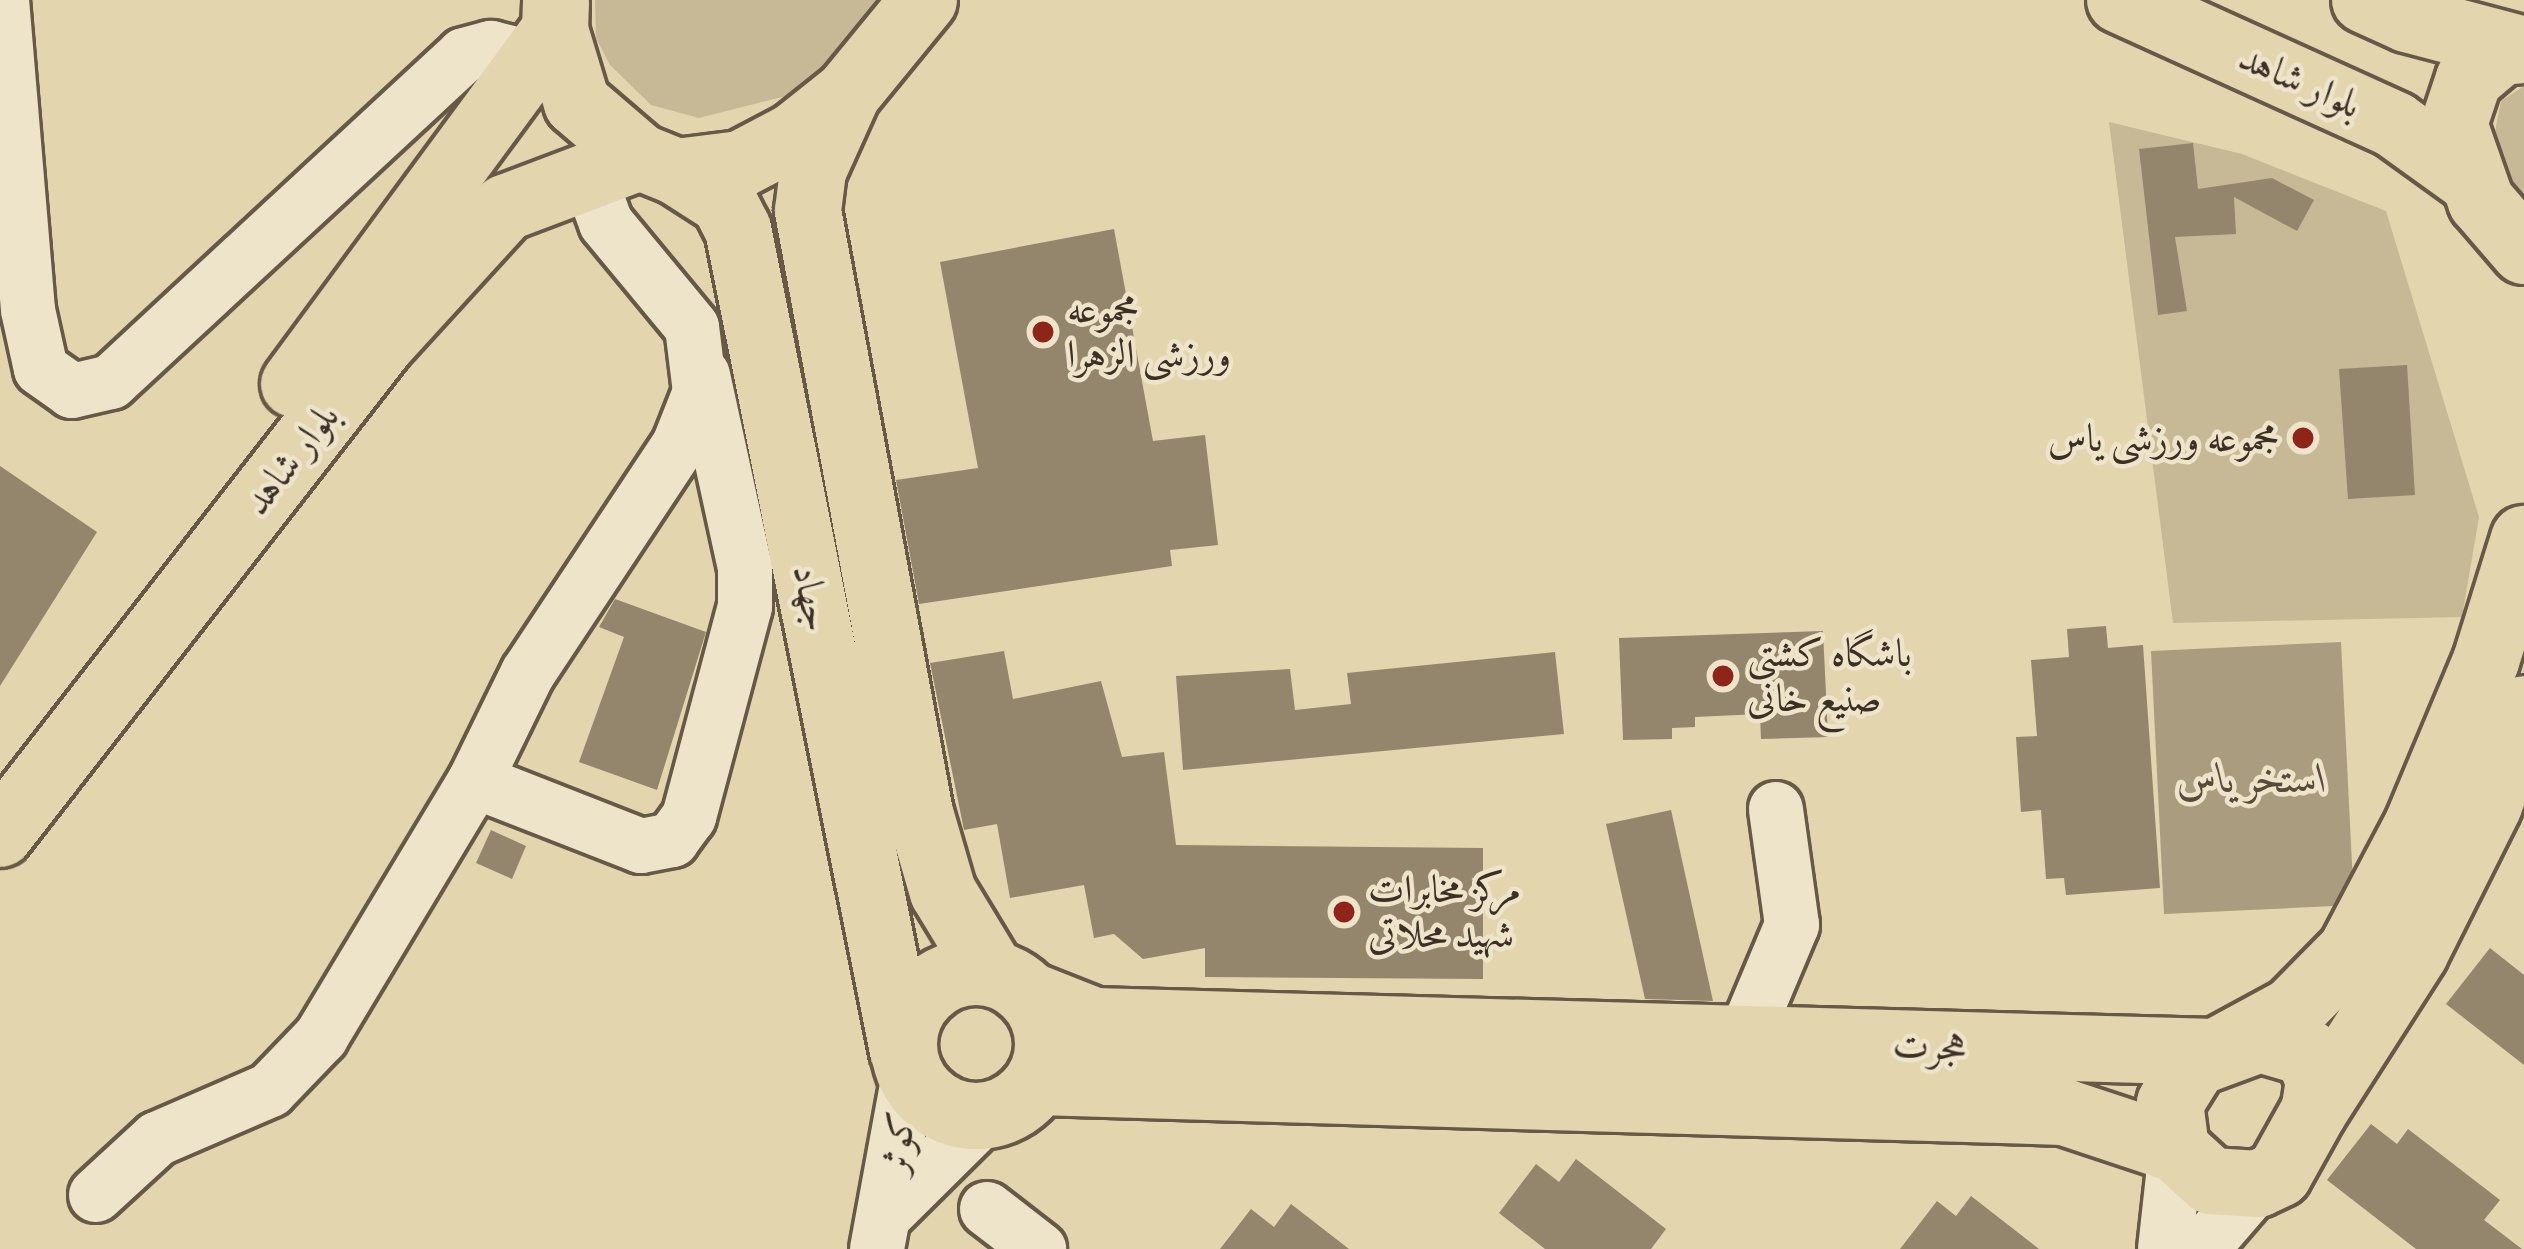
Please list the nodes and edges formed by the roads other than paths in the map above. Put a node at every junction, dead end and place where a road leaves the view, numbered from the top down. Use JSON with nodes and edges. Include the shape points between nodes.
{"nodes":[{"id":1,"x":2,"y":0,"type":"edge"},
{"id":2,"x":924,"y":0,"type":"edge"},
{"id":3,"x":2120,"y":0,"type":"edge"},
{"id":4,"x":2366,"y":0,"type":"edge"},
{"id":5,"x":549,"y":30,"type":"edge"},
{"id":6,"x":2524,"y":50,"type":"edge"},
{"id":7,"x":848,"y":93,"type":"junction"},
{"id":8,"x":635,"y":168,"type":"junction"},
{"id":9,"x":2496,"y":217,"type":"edge"},
{"id":10,"x":2524,"y":292,"type":"edge"},
{"id":11,"x":700,"y":361,"type":"junction"},
{"id":12,"x":2524,"y":539,"type":"edge"},
{"id":13,"x":2524,"y":709,"type":"edge"},
{"id":14,"x":0,"y":768,"type":"edge"},
{"id":15,"x":476,"y":781,"type":"junction"},
{"id":16,"x":2506,"y":802,"type":"edge"},
{"id":17,"x":1777,"y":809,"type":"dead end"},
{"id":18,"x":0,"y":834,"type":"edge"},
{"id":19,"x":1011,"y":985,"type":"junction"},
{"id":20,"x":1744,"y":1039,"type":"junction"},
{"id":21,"x":2216,"y":1052,"type":"junction"},
{"id":22,"x":906,"y":1063,"type":"junction"},
{"id":23,"x":1011,"y":1099,"type":"junction"},
{"id":24,"x":2314,"y":1111,"type":"junction"},
{"id":25,"x":2176,"y":1149,"type":"junction"},
{"id":26,"x":2258,"y":1184,"type":"junction"},
{"id":27,"x":96,"y":1195,"type":"dead end"},
{"id":28,"x":987,"y":1210,"type":"dead end"},
{"id":29,"x":882,"y":1230,"type":"edge"},
{"id":30,"x":1039,"y":1249,"type":"edge"},
{"id":31,"x":2165,"y":1249,"type":"edge"},
{"id":32,"x":2202,"y":1249,"type":"edge"}],
"edges":[{"from":1,"to":5,"type":"street","via":[[28,310],[41,369],[72,391],[111,382],[464,55]]},
{"from":2,"to":7,"type":"main road"},
{"from":3,"to":9,"type":"main road","name":"بلوار شاهد","via":[[2396,125]]},
{"from":4,"to":6,"type":"main road"},
{"from":5,"to":8,"type":"main road","name":"جهاد","via":[[577,103]]},
{"from":5,"to":14,"type":"main road","name":"بلوار شاهد","via":[[55,706]]},
{"from":6,"to":9,"type":"main road","via":[[2501,52],[2461,93],[2454,124]]},
{"from":7,"to":8,"type":"main road","name":"بلوار شاهد","via":[[769,152]]},
{"from":7,"to":19,"type":"main road","name":"جهاد","via":[[813,171],[808,211],[920,813],[944,892]]},
{"from":8,"to":11,"type":"street","via":[[606,223],[692,327]]},
{"from":8,"to":18,"type":"main road","name":"بلوار شاهد","via":[[505,208],[381,344]]},
{"from":8,"to":22,"type":"main road","name":"جهاد","via":[[724,202],[738,229]]},
{"from":9,"to":10,"type":"main road"},
{"from":11,"to":15,"type":"street","via":[[700,392],[679,445],[528,673]]},
{"from":11,"to":15,"type":"street","via":[[745,568],[745,608],[689,818],[672,840],[641,846]]},
{"from":12,"to":21,"type":"main road","name":"هجرت","via":[[2434,784],[2351,951],[2294,1010]]},
{"from":13,"to":16,"type":"main road"},
{"from":15,"to":27,"type":"street","via":[[321,1037],[271,1090],[157,1138]]},
{"from":16,"to":24,"type":"main road"},
{"from":17,"to":20,"type":"street","via":[[1792,925]]},
{"from":19,"to":20,"type":"main road","name":"هجرت","via":[[1094,1021]]},
{"from":19,"to":22,"type":"main road","via":[[969,971],[928,989],[904,1029]]},
{"from":19,"to":23,"type":"main road","via":[[1048,1038]]},
{"from":20,"to":21,"type":"main road","name":"هجرت"},
{"from":21,"to":24,"type":"main road","via":[[2260,1039],[2308,1053],[2319,1081]]},
{"from":21,"to":25,"type":"main road","via":[[2179,1081],[2170,1103]]},
{"from":22,"to":23,"type":"main road","via":[[940,1108]]},
{"from":22,"to":29,"type":"street","name":"کوثر"},
{"from":23,"to":25,"type":"main road","name":"هجرت","via":[[2064,1112]]},
{"from":23,"to":29,"type":"street","name":"کوثر"},
{"from":24,"to":26,"type":"main road","via":[[2294,1158]]},
{"from":25,"to":26,"type":"main road","via":[[2211,1181]]},
{"from":25,"to":31,"type":"street"},
{"from":26,"to":32,"type":"street"},
{"from":28,"to":30,"type":"street"}]}
